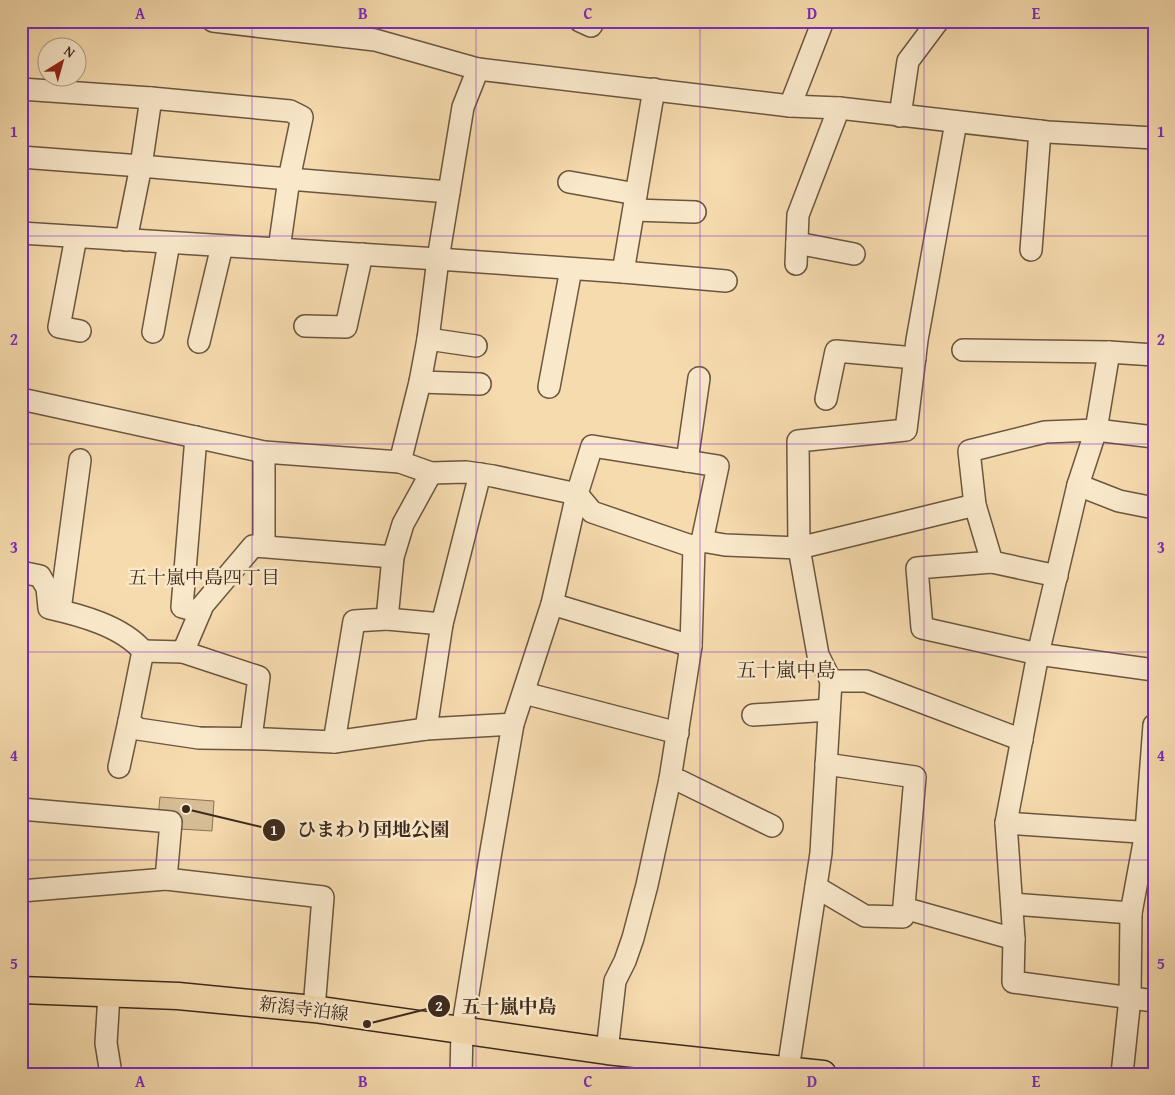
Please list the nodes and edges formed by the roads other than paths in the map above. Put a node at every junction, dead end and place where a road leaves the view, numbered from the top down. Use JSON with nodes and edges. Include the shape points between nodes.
{"nodes":[{"id":1,"x":213,"y":21,"type":"edge"},
{"id":2,"x":580,"y":21,"type":"edge"},
{"id":3,"x":594,"y":21,"type":"edge"},
{"id":4,"x":823,"y":21,"type":"edge"},
{"id":5,"x":938,"y":21,"type":"edge"},
{"id":6,"x":373,"y":30,"type":"edge"},
{"id":7,"x":478,"y":69,"type":"junction"},
{"id":8,"x":21,"y":89,"type":"edge"},
{"id":9,"x":654,"y":90,"type":"junction"},
{"id":10,"x":151,"y":98,"type":"junction"},
{"id":11,"x":790,"y":106,"type":"junction"},
{"id":12,"x":839,"y":108,"type":"junction"},
{"id":13,"x":900,"y":116,"type":"junction"},
{"id":14,"x":956,"y":122,"type":"junction"},
{"id":15,"x":1040,"y":131,"type":"junction"},
{"id":16,"x":1154,"y":138,"type":"edge"},
{"id":17,"x":21,"y":157,"type":"edge"},
{"id":18,"x":142,"y":166,"type":"junction"},
{"id":19,"x":289,"y":178,"type":"junction"},
{"id":20,"x":569,"y":182,"type":"dead end"},
{"id":21,"x":449,"y":192,"type":"junction"},
{"id":22,"x":635,"y":202,"type":"junction"},
{"id":23,"x":696,"y":212,"type":"dead end"},
{"id":24,"x":21,"y":233,"type":"edge"},
{"id":25,"x":76,"y":237,"type":"junction"},
{"id":26,"x":126,"y":240,"type":"junction"},
{"id":27,"x":169,"y":243,"type":"junction"},
{"id":28,"x":797,"y":243,"type":"junction"},
{"id":29,"x":222,"y":246,"type":"junction"},
{"id":30,"x":280,"y":250,"type":"junction"},
{"id":31,"x":1031,"y":250,"type":"dead end"},
{"id":32,"x":362,"y":254,"type":"junction"},
{"id":33,"x":854,"y":254,"type":"dead end"},
{"id":34,"x":438,"y":259,"type":"junction"},
{"id":35,"x":796,"y":264,"type":"dead end"},
{"id":36,"x":571,"y":269,"type":"junction"},
{"id":37,"x":623,"y":272,"type":"junction"},
{"id":38,"x":726,"y":281,"type":"dead end"},
{"id":39,"x":305,"y":326,"type":"dead end"},
{"id":40,"x":80,"y":331,"type":"dead end"},
{"id":41,"x":153,"y":332,"type":"dead end"},
{"id":42,"x":428,"y":339,"type":"junction"},
{"id":43,"x":199,"y":342,"type":"dead end"},
{"id":44,"x":476,"y":346,"type":"dead end"},
{"id":45,"x":963,"y":350,"type":"dead end"},
{"id":46,"x":1109,"y":352,"type":"junction"},
{"id":47,"x":1154,"y":356,"type":"edge"},
{"id":48,"x":915,"y":358,"type":"junction"},
{"id":49,"x":699,"y":378,"type":"dead end"},
{"id":50,"x":420,"y":382,"type":"junction"},
{"id":51,"x":480,"y":384,"type":"dead end"},
{"id":52,"x":549,"y":387,"type":"dead end"},
{"id":53,"x":21,"y":399,"type":"edge"},
{"id":54,"x":826,"y":399,"type":"dead end"},
{"id":55,"x":1096,"y":430,"type":"junction"},
{"id":56,"x":196,"y":437,"type":"junction"},
{"id":57,"x":1154,"y":437,"type":"edge"},
{"id":58,"x":264,"y":452,"type":"junction"},
{"id":59,"x":80,"y":460,"type":"dead end"},
{"id":60,"x":687,"y":461,"type":"junction"},
{"id":61,"x":400,"y":462,"type":"junction"},
{"id":62,"x":431,"y":472,"type":"junction"},
{"id":63,"x":480,"y":474,"type":"junction"},
{"id":64,"x":1078,"y":485,"type":"junction"},
{"id":65,"x":577,"y":494,"type":"junction"},
{"id":66,"x":975,"y":505,"type":"junction"},
{"id":67,"x":1154,"y":508,"type":"edge"},
{"id":68,"x":698,"y":544,"type":"junction"},
{"id":69,"x":264,"y":546,"type":"junction"},
{"id":70,"x":799,"y":548,"type":"junction"},
{"id":71,"x":393,"y":557,"type":"junction"},
{"id":72,"x":992,"y":562,"type":"junction"},
{"id":73,"x":21,"y":572,"type":"edge"},
{"id":74,"x":1057,"y":576,"type":"junction"},
{"id":75,"x":552,"y":604,"type":"junction"},
{"id":76,"x":60,"y":610,"type":"junction"},
{"id":77,"x":200,"y":612,"type":"junction"},
{"id":78,"x":387,"y":619,"type":"junction"},
{"id":79,"x":442,"y":624,"type":"junction"},
{"id":80,"x":692,"y":646,"type":"junction"},
{"id":81,"x":143,"y":651,"type":"junction"},
{"id":82,"x":183,"y":652,"type":"junction"},
{"id":83,"x":1038,"y":654,"type":"junction"},
{"id":84,"x":1154,"y":670,"type":"edge"},
{"id":85,"x":831,"y":681,"type":"junction"},
{"id":86,"x":524,"y":693,"type":"junction"},
{"id":87,"x":830,"y":710,"type":"junction"},
{"id":88,"x":753,"y":714,"type":"dead end"},
{"id":89,"x":129,"y":721,"type":"junction"},
{"id":90,"x":513,"y":724,"type":"junction"},
{"id":91,"x":1154,"y":725,"type":"edge"},
{"id":92,"x":426,"y":730,"type":"junction"},
{"id":93,"x":678,"y":733,"type":"junction"},
{"id":94,"x":251,"y":738,"type":"junction"},
{"id":95,"x":1022,"y":740,"type":"junction"},
{"id":96,"x":334,"y":742,"type":"junction"},
{"id":97,"x":826,"y":764,"type":"junction"},
{"id":98,"x":119,"y":767,"type":"dead end"},
{"id":99,"x":670,"y":779,"type":"junction"},
{"id":100,"x":21,"y":809,"type":"edge"},
{"id":101,"x":1006,"y":823,"type":"junction"},
{"id":102,"x":772,"y":826,"type":"dead end"},
{"id":103,"x":1150,"y":833,"type":"edge"},
{"id":104,"x":166,"y":879,"type":"junction"},
{"id":105,"x":816,"y":886,"type":"junction"},
{"id":106,"x":21,"y":891,"type":"edge"},
{"id":107,"x":1013,"y":904,"type":"junction"},
{"id":108,"x":904,"y":908,"type":"junction"},
{"id":109,"x":1131,"y":913,"type":"junction"},
{"id":110,"x":1014,"y":939,"type":"junction"},
{"id":111,"x":21,"y":990,"type":"edge"},
{"id":112,"x":109,"y":995,"type":"junction"},
{"id":113,"x":1130,"y":998,"type":"junction"},
{"id":114,"x":1154,"y":1001,"type":"edge"},
{"id":115,"x":314,"y":1008,"type":"junction"},
{"id":116,"x":462,"y":1031,"type":"junction"},
{"id":117,"x":607,"y":1051,"type":"junction"},
{"id":118,"x":773,"y":1070,"type":"edge"},
{"id":119,"x":111,"y":1074,"type":"edge"},
{"id":120,"x":461,"y":1074,"type":"edge"},
{"id":121,"x":823,"y":1074,"type":"edge"},
{"id":122,"x":1122,"y":1074,"type":"edge"}],
"edges":[{"from":1,"to":6,"type":"street"},
{"from":2,"to":3,"type":"street","via":[[591,26]]},
{"from":4,"to":11,"type":"street"},
{"from":5,"to":13,"type":"street","via":[[908,61]]},
{"from":6,"to":7,"type":"street"},
{"from":7,"to":9,"type":"street"},
{"from":7,"to":21,"type":"street","via":[[463,107]]},
{"from":8,"to":10,"type":"street"},
{"from":9,"to":11,"type":"street"},
{"from":9,"to":22,"type":"street"},
{"from":10,"to":18,"type":"street"},
{"from":10,"to":19,"type":"street","via":[[290,111],[302,117]]},
{"from":11,"to":12,"type":"street"},
{"from":12,"to":13,"type":"street"},
{"from":12,"to":28,"type":"street","via":[[798,215]]},
{"from":13,"to":14,"type":"street"},
{"from":14,"to":15,"type":"street"},
{"from":14,"to":48,"type":"street"},
{"from":15,"to":16,"type":"street"},
{"from":15,"to":31,"type":"street"},
{"from":17,"to":18,"type":"street"},
{"from":18,"to":19,"type":"street"},
{"from":18,"to":26,"type":"street"},
{"from":19,"to":21,"type":"street"},
{"from":19,"to":30,"type":"street"},
{"from":20,"to":22,"type":"street"},
{"from":21,"to":34,"type":"street"},
{"from":22,"to":23,"type":"street"},
{"from":22,"to":37,"type":"street"},
{"from":24,"to":25,"type":"street"},
{"from":25,"to":26,"type":"street"},
{"from":25,"to":40,"type":"street","via":[[59,327]]},
{"from":26,"to":27,"type":"street"},
{"from":27,"to":29,"type":"street"},
{"from":27,"to":41,"type":"street"},
{"from":28,"to":33,"type":"street"},
{"from":28,"to":35,"type":"street"},
{"from":29,"to":30,"type":"street"},
{"from":29,"to":43,"type":"street"},
{"from":30,"to":32,"type":"street"},
{"from":32,"to":34,"type":"street"},
{"from":32,"to":39,"type":"street","via":[[346,327]]},
{"from":34,"to":36,"type":"street"},
{"from":34,"to":42,"type":"street"},
{"from":36,"to":37,"type":"street"},
{"from":36,"to":52,"type":"street"},
{"from":37,"to":38,"type":"street"},
{"from":42,"to":44,"type":"street"},
{"from":42,"to":50,"type":"street"},
{"from":45,"to":46,"type":"street"},
{"from":46,"to":47,"type":"street"},
{"from":46,"to":55,"type":"street"},
{"from":48,"to":54,"type":"street","via":[[836,350]]},
{"from":48,"to":70,"type":"street","via":[[906,430],[798,441]]},
{"from":49,"to":60,"type":"street"},
{"from":50,"to":51,"type":"street"},
{"from":50,"to":61,"type":"street"},
{"from":53,"to":56,"type":"street"},
{"from":55,"to":57,"type":"street"},
{"from":55,"to":64,"type":"street"},
{"from":55,"to":66,"type":"street","via":[[1045,432],[969,450]]},
{"from":56,"to":58,"type":"street"},
{"from":56,"to":77,"type":"street","via":[[182,606]]},
{"from":58,"to":61,"type":"street"},
{"from":58,"to":69,"type":"street"},
{"from":59,"to":76,"type":"street"},
{"from":60,"to":65,"type":"street","via":[[592,446]]},
{"from":60,"to":68,"type":"street","via":[[718,466]]},
{"from":61,"to":62,"type":"street"},
{"from":62,"to":63,"type":"street"},
{"from":62,"to":71,"type":"street","via":[[403,524]]},
{"from":63,"to":65,"type":"street"},
{"from":63,"to":79,"type":"street"},
{"from":64,"to":67,"type":"street","via":[[1119,501]]},
{"from":64,"to":74,"type":"street"},
{"from":65,"to":68,"type":"street","via":[[592,512]]},
{"from":65,"to":75,"type":"street"},
{"from":66,"to":70,"type":"street"},
{"from":66,"to":72,"type":"street"},
{"from":68,"to":70,"type":"street"},
{"from":68,"to":80,"type":"street"},
{"from":69,"to":71,"type":"street"},
{"from":69,"to":77,"type":"street","via":[[253,546]]},
{"from":70,"to":85,"type":"street","via":[[818,656]]},
{"from":71,"to":78,"type":"street"},
{"from":72,"to":74,"type":"street"},
{"from":72,"to":83,"type":"street","via":[[917,568],[922,628]]},
{"from":73,"to":76,"type":"street","via":[[40,576],[48,588],[49,608]]},
{"from":74,"to":83,"type":"street"},
{"from":75,"to":80,"type":"street"},
{"from":75,"to":86,"type":"street"},
{"from":76,"to":81,"type":"street","via":[[114,629]]},
{"from":77,"to":82,"type":"street"},
{"from":78,"to":79,"type":"street"},
{"from":78,"to":96,"type":"street","via":[[354,621]]},
{"from":79,"to":92,"type":"street"},
{"from":80,"to":93,"type":"street"},
{"from":81,"to":82,"type":"street"},
{"from":81,"to":89,"type":"street"},
{"from":82,"to":94,"type":"street","via":[[259,678]]},
{"from":83,"to":84,"type":"street"},
{"from":83,"to":95,"type":"street"},
{"from":85,"to":87,"type":"street"},
{"from":85,"to":95,"type":"street","via":[[866,681]]},
{"from":86,"to":90,"type":"street"},
{"from":86,"to":93,"type":"street"},
{"from":87,"to":88,"type":"street"},
{"from":87,"to":97,"type":"street"},
{"from":89,"to":94,"type":"street","via":[[138,728],[199,738]]},
{"from":89,"to":98,"type":"street"},
{"from":90,"to":92,"type":"street"},
{"from":90,"to":116,"type":"street"},
{"from":91,"to":103,"type":"street"},
{"from":92,"to":96,"type":"street"},
{"from":93,"to":99,"type":"street"},
{"from":94,"to":96,"type":"street"},
{"from":95,"to":101,"type":"street"},
{"from":97,"to":105,"type":"street"},
{"from":97,"to":108,"type":"street","via":[[915,777]]},
{"from":99,"to":102,"type":"street"},
{"from":99,"to":117,"type":"street","via":[[636,929],[615,981]]},
{"from":100,"to":104,"type":"street","via":[[171,822]]},
{"from":101,"to":103,"type":"street"},
{"from":101,"to":107,"type":"street"},
{"from":103,"to":109,"type":"street"},
{"from":104,"to":106,"type":"street"},
{"from":104,"to":115,"type":"street","via":[[323,897]]},
{"from":105,"to":108,"type":"street","via":[[865,916],[903,917]]},
{"from":105,"to":118,"type":"street"},
{"from":107,"to":109,"type":"street"},
{"from":107,"to":110,"type":"street"},
{"from":108,"to":110,"type":"street"},
{"from":109,"to":113,"type":"street"},
{"from":110,"to":113,"type":"street","via":[[1013,982]]},
{"from":111,"to":112,"type":"main road","name":"新潟寺泊線"},
{"from":112,"to":115,"type":"main road","name":"新潟寺泊線","via":[[178,996]]},
{"from":112,"to":119,"type":"street","via":[[106,1043]]},
{"from":113,"to":114,"type":"street"},
{"from":113,"to":122,"type":"street"},
{"from":115,"to":116,"type":"main road","name":"新潟寺泊線"},
{"from":116,"to":117,"type":"main road","name":"新潟寺泊線"},
{"from":116,"to":120,"type":"street"},
{"from":117,"to":118,"type":"main road","name":"新潟寺泊線"},
{"from":118,"to":121,"type":"main road","name":"新潟寺泊線"}]}
